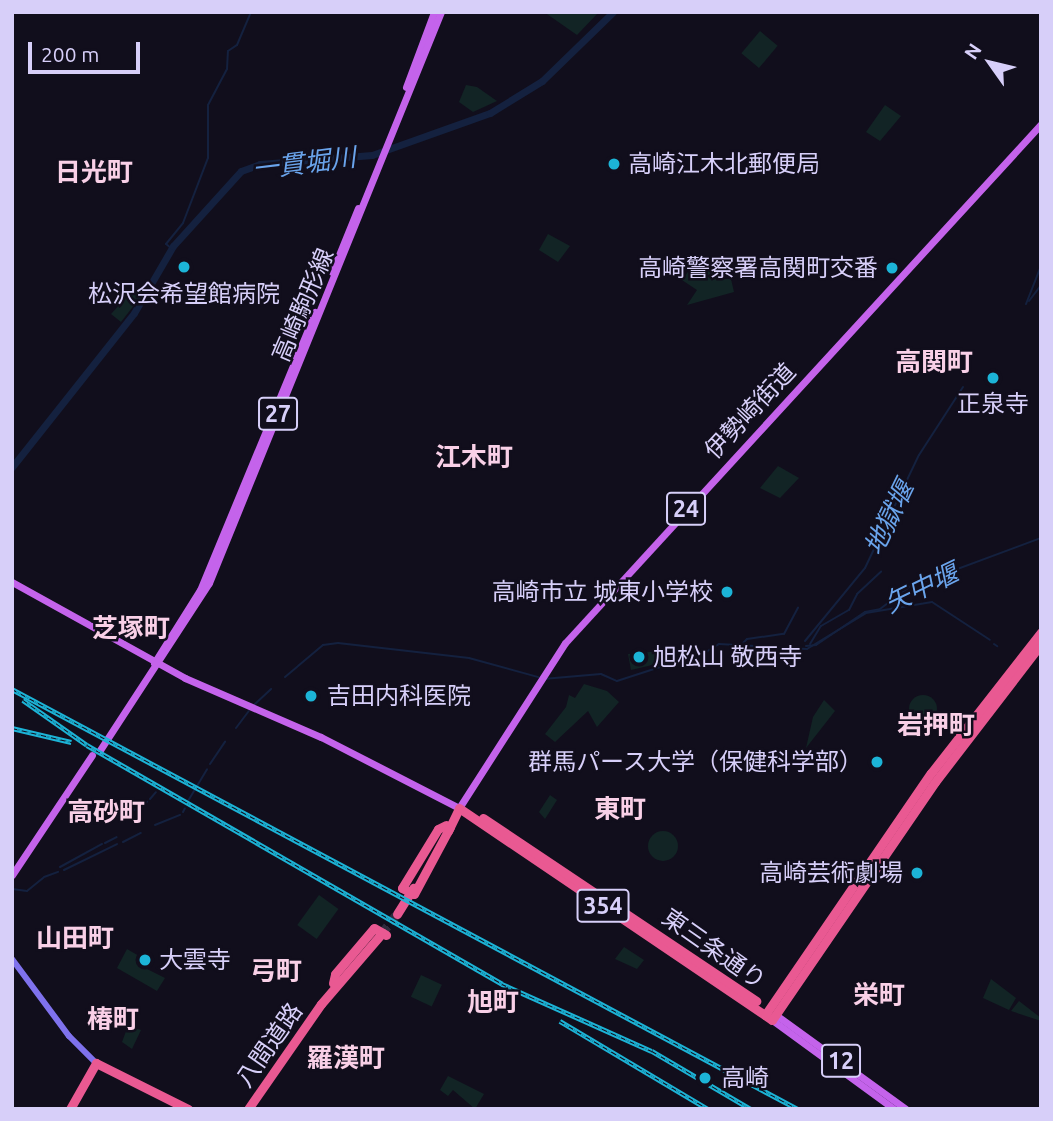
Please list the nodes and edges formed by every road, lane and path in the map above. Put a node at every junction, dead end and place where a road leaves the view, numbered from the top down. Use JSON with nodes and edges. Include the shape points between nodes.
{"nodes":[{"id":1,"x":434,"y":12,"type":"edge"},
{"id":2,"x":441,"y":12,"type":"edge"},
{"id":3,"x":1041,"y":124,"type":"edge"},
{"id":4,"x":385,"y":147,"type":"junction"},
{"id":5,"x":12,"y":582,"type":"edge"},
{"id":6,"x":1041,"y":632,"type":"edge"},
{"id":7,"x":1041,"y":644,"type":"edge"},
{"id":8,"x":157,"y":663,"type":"junction"},
{"id":9,"x":459,"y":808,"type":"junction"},
{"id":10,"x":448,"y":826,"type":"junction"},
{"id":11,"x":12,"y":875,"type":"edge"},
{"id":12,"x":396,"y":913,"type":"tunnel mouth"},
{"id":13,"x":380,"y":932,"type":"tunnel mouth"},
{"id":14,"x":12,"y":959,"type":"edge"},
{"id":15,"x":335,"y":985,"type":"junction"},
{"id":16,"x":770,"y":1015,"type":"junction"},
{"id":17,"x":96,"y":1063,"type":"junction"},
{"id":18,"x":70,"y":1109,"type":"edge"},
{"id":19,"x":188,"y":1109,"type":"edge"},
{"id":20,"x":248,"y":1109,"type":"edge"},
{"id":21,"x":894,"y":1109,"type":"edge"},
{"id":22,"x":906,"y":1109,"type":"edge"}],
"edges":[{"from":1,"to":4,"type":"main road","name":"高崎駒形線","number":"27"},
{"from":2,"to":4,"type":"main road","name":"高崎駒形線","number":"27"},
{"from":3,"to":9,"type":"main road","name":"伊勢崎街道","number":"24","via":[[565,643]]},
{"from":4,"to":8,"type":"main road","name":"高崎駒形線","number":"27","via":[[209,583]]},
{"from":5,"to":8,"type":"main road","name":"東三条通り"},
{"from":6,"to":16,"type":"highway","via":[[931,773]]},
{"from":7,"to":16,"type":"highway","via":[[935,782]]},
{"from":8,"to":9,"type":"main road","name":"東三条通り","via":[[321,737]]},
{"from":8,"to":11,"type":"main road","name":"高崎駒形線","number":"27"},
{"from":9,"to":10,"type":"highway","name":"伊勢崎街道"},
{"from":9,"to":16,"type":"highway","name":"東三条通り","number":"354","via":[[492,823]]},
{"from":10,"to":10,"type":"highway","via":[[413,894],[404,888],[438,829]]},
{"from":10,"to":12,"type":"highway","name":"伊勢崎街道"},
{"from":13,"to":15,"type":"highway","name":"八間道路"},
{"from":14,"to":17,"type":"main road","via":[[69,1036]]},
{"from":15,"to":15,"type":"highway","via":[[335,974],[373,929],[384,931],[384,939]]},
{"from":15,"to":20,"type":"highway","name":"八間道路"},
{"from":16,"to":21,"type":"main road","name":"東三条通り","number":"12"},
{"from":16,"to":22,"type":"main road","name":"東三条通り","number":"12"},
{"from":17,"to":18,"type":"highway"},
{"from":17,"to":19,"type":"highway"}]}
